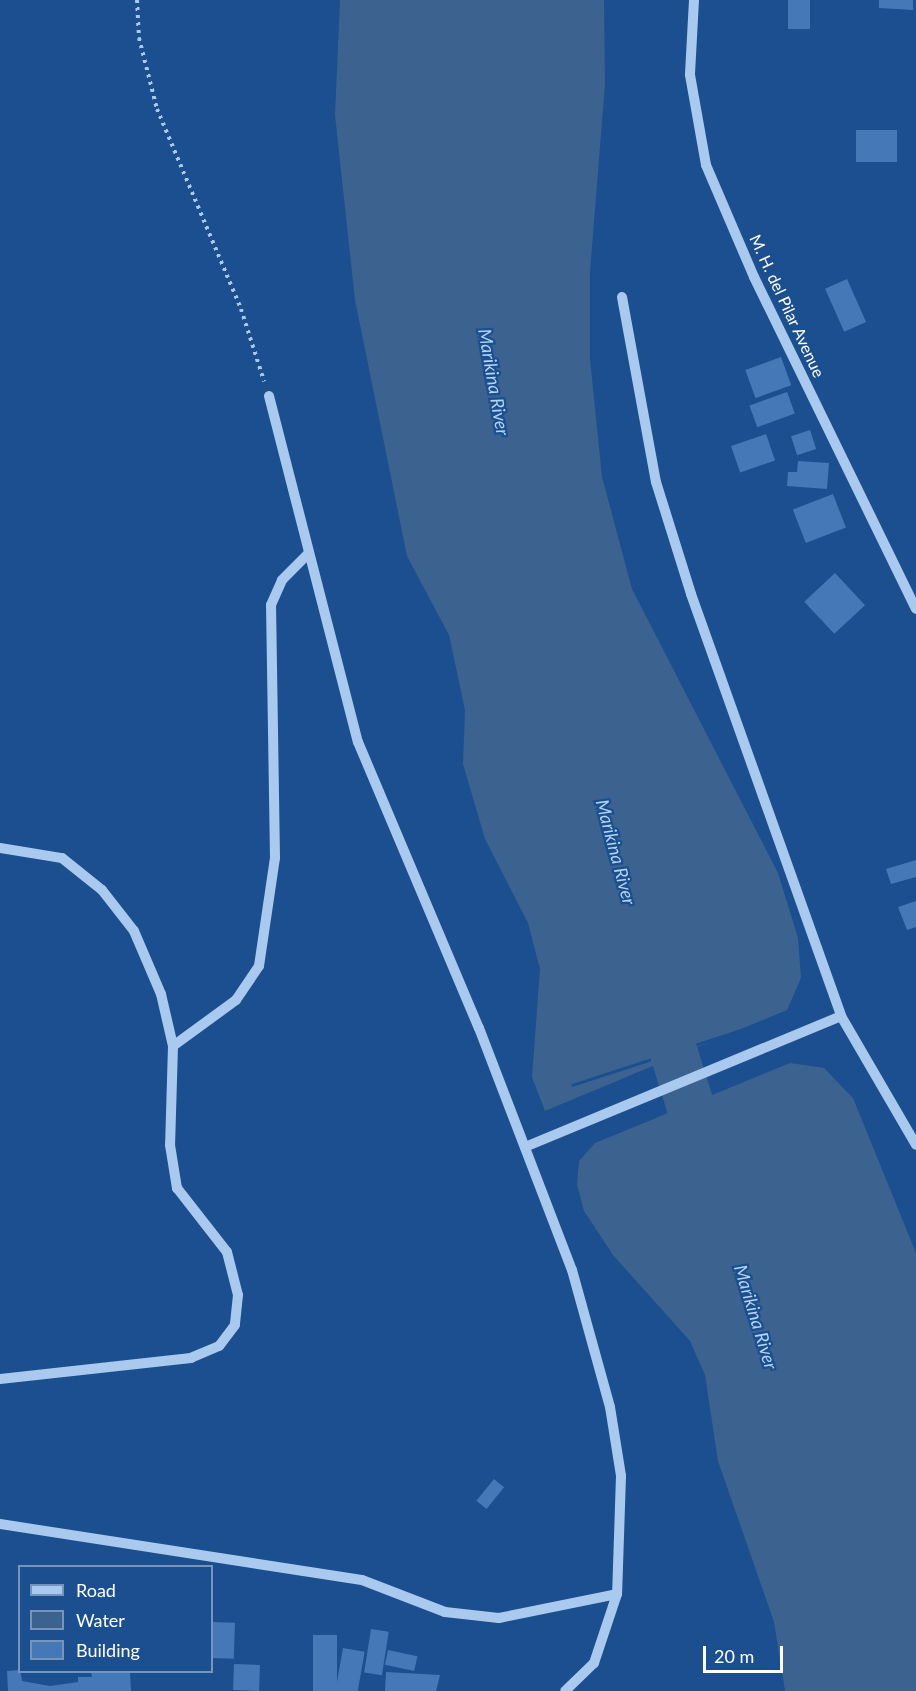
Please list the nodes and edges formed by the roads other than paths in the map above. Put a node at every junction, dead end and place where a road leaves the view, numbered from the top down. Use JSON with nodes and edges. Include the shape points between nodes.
{"nodes":[{"id":1,"x":694,"y":0,"type":"edge"},
{"id":2,"x":622,"y":297,"type":"dead end"},
{"id":3,"x":269,"y":396,"type":"road end"},
{"id":4,"x":308,"y":554,"type":"junction"},
{"id":5,"x":916,"y":609,"type":"edge"},
{"id":6,"x":0,"y":848,"type":"edge"},
{"id":7,"x":841,"y":1016,"type":"junction"},
{"id":8,"x":172,"y":1046,"type":"junction"},
{"id":9,"x":916,"y":1145,"type":"edge"},
{"id":10,"x":525,"y":1147,"type":"junction"},
{"id":11,"x":0,"y":1379,"type":"edge"},
{"id":12,"x":0,"y":1524,"type":"edge"},
{"id":13,"x":617,"y":1594,"type":"junction"},
{"id":14,"x":565,"y":1691,"type":"edge"}],
"edges":[{"from":1,"to":5,"type":"street","name":"M. H. del Pilar Avenue","via":[[690,75],[706,165],[754,277]]},
{"from":2,"to":7,"type":"street","via":[[656,482]]},
{"from":3,"to":4,"type":"street"},
{"from":4,"to":8,"type":"street","via":[[282,580],[271,605],[275,858],[259,966],[236,1000]]},
{"from":4,"to":10,"type":"street","via":[[358,742]]},
{"from":6,"to":8,"type":"street","via":[[62,858],[102,890],[134,932],[161,994]]},
{"from":7,"to":9,"type":"street"},
{"from":7,"to":10,"type":"street"},
{"from":8,"to":11,"type":"street","via":[[170,1145],[177,1188],[227,1252],[238,1295],[235,1325],[219,1346],[191,1358]]},
{"from":10,"to":13,"type":"street","via":[[572,1270],[610,1407],[621,1476]]},
{"from":12,"to":13,"type":"street","via":[[363,1580],[445,1612],[499,1618]]},
{"from":13,"to":14,"type":"street","via":[[594,1663]]}]}
